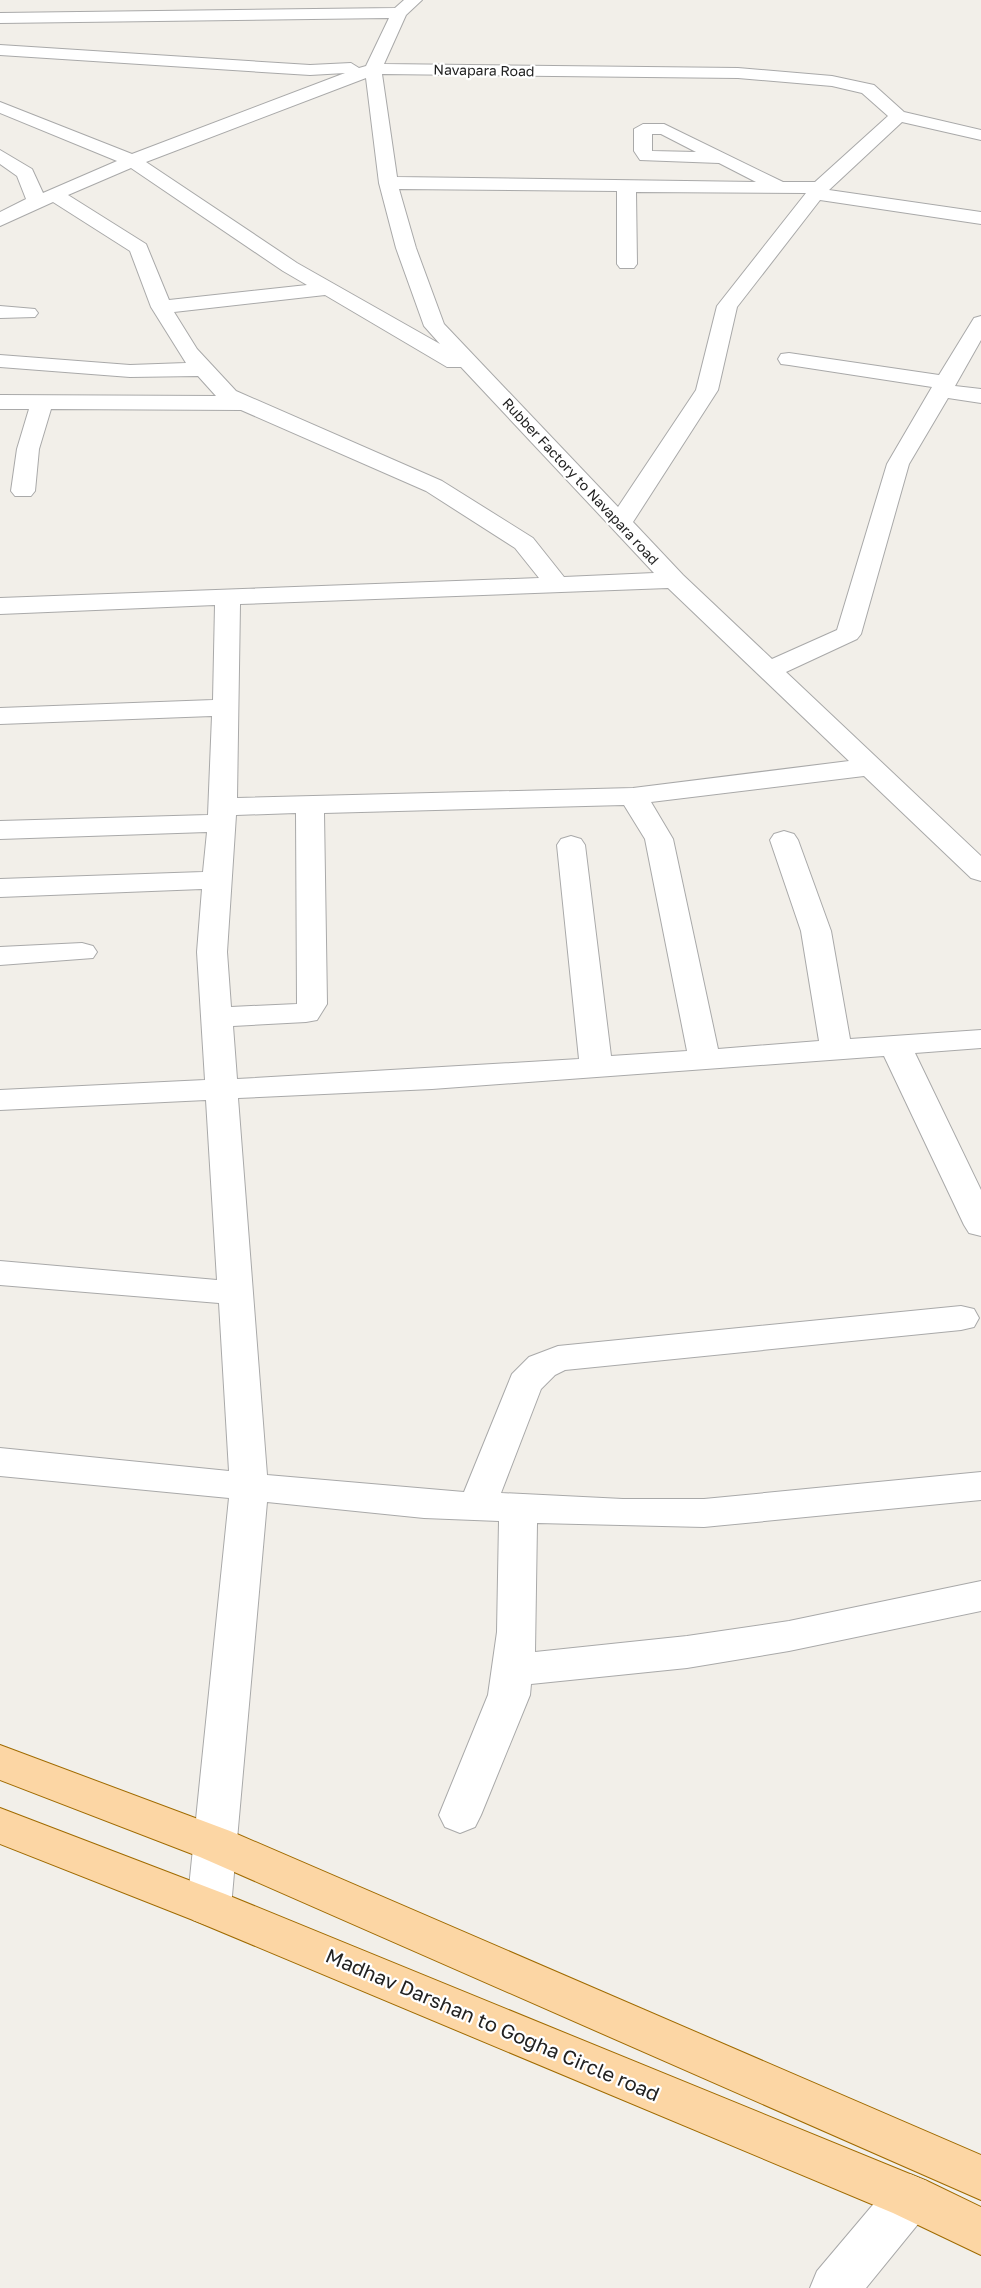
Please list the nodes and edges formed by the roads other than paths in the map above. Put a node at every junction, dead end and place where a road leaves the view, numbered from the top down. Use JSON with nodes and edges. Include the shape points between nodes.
{"nodes":[{"id":1,"x":414,"y":0,"type":"edge"},
{"id":2,"x":264,"y":7,"type":"edge"},
{"id":3,"x":399,"y":13,"type":"junction"},
{"id":4,"x":0,"y":18,"type":"edge"},
{"id":5,"x":0,"y":42,"type":"edge"},
{"id":6,"x":0,"y":50,"type":"edge"},
{"id":7,"x":344,"y":68,"type":"junction"},
{"id":8,"x":374,"y":69,"type":"junction"},
{"id":9,"x":0,"y":107,"type":"edge"},
{"id":10,"x":898,"y":116,"type":"junction"},
{"id":11,"x":981,"y":135,"type":"edge"},
{"id":12,"x":0,"y":156,"type":"edge"},
{"id":13,"x":723,"y":158,"type":"dead end"},
{"id":14,"x":133,"y":161,"type":"junction"},
{"id":15,"x":388,"y":183,"type":"junction"},
{"id":16,"x":626,"y":185,"type":"junction"},
{"id":17,"x":782,"y":188,"type":"junction"},
{"id":18,"x":818,"y":191,"type":"junction"},
{"id":19,"x":46,"y":199,"type":"junction"},
{"id":20,"x":4,"y":216,"type":"edge"},
{"id":21,"x":981,"y":218,"type":"edge"},
{"id":22,"x":627,"y":264,"type":"dead end"},
{"id":23,"x":328,"y":289,"type":"junction"},
{"id":24,"x":161,"y":307,"type":"junction"},
{"id":25,"x":0,"y":312,"type":"edge"},
{"id":26,"x":28,"y":313,"type":"dead end"},
{"id":27,"x":977,"y":335,"type":"edge"},
{"id":28,"x":789,"y":359,"type":"dead end"},
{"id":29,"x":0,"y":361,"type":"edge"},
{"id":30,"x":203,"y":369,"type":"junction"},
{"id":31,"x":485,"y":380,"type":"junction"},
{"id":32,"x":944,"y":386,"type":"junction"},
{"id":33,"x":981,"y":396,"type":"edge"},
{"id":34,"x":0,"y":402,"type":"edge"},
{"id":35,"x":42,"y":403,"type":"junction"},
{"id":36,"x":245,"y":403,"type":"junction"},
{"id":37,"x":23,"y":491,"type":"dead end"},
{"id":38,"x":620,"y":523,"type":"junction"},
{"id":39,"x":674,"y":580,"type":"junction"},
{"id":40,"x":558,"y":585,"type":"junction"},
{"id":41,"x":228,"y":597,"type":"junction"},
{"id":42,"x":0,"y":606,"type":"edge"},
{"id":43,"x":769,"y":670,"type":"junction"},
{"id":44,"x":225,"y":708,"type":"junction"},
{"id":45,"x":0,"y":716,"type":"edge"},
{"id":46,"x":871,"y":767,"type":"junction"},
{"id":47,"x":633,"y":796,"type":"junction"},
{"id":48,"x":310,"y":805,"type":"junction"},
{"id":49,"x":221,"y":815,"type":"junction"},
{"id":50,"x":0,"y":830,"type":"edge"},
{"id":51,"x":784,"y":840,"type":"dead end"},
{"id":52,"x":571,"y":845,"type":"dead end"},
{"id":53,"x":981,"y":872,"type":"edge"},
{"id":54,"x":217,"y":880,"type":"junction"},
{"id":55,"x":0,"y":888,"type":"edge"},
{"id":56,"x":82,"y":952,"type":"dead end"},
{"id":57,"x":0,"y":956,"type":"edge"},
{"id":58,"x":217,"y":1017,"type":"junction"},
{"id":59,"x":895,"y":1046,"type":"junction"},
{"id":60,"x":975,"y":1048,"type":"edge"},
{"id":61,"x":836,"y":1050,"type":"junction"},
{"id":62,"x":704,"y":1059,"type":"junction"},
{"id":63,"x":596,"y":1067,"type":"junction"},
{"id":64,"x":222,"y":1089,"type":"junction"},
{"id":65,"x":0,"y":1100,"type":"edge"},
{"id":66,"x":981,"y":1225,"type":"edge"},
{"id":67,"x":0,"y":1273,"type":"edge"},
{"id":68,"x":236,"y":1293,"type":"junction"},
{"id":69,"x":961,"y":1318,"type":"dead end"},
{"id":70,"x":0,"y":1462,"type":"edge"},
{"id":71,"x":249,"y":1486,"type":"junction"},
{"id":72,"x":981,"y":1486,"type":"edge"},
{"id":73,"x":477,"y":1507,"type":"junction"},
{"id":74,"x":518,"y":1508,"type":"junction"},
{"id":75,"x":981,"y":1596,"type":"edge"},
{"id":76,"x":512,"y":1670,"type":"junction"},
{"id":77,"x":0,"y":1762,"type":"edge"},
{"id":78,"x":460,"y":1815,"type":"dead end"},
{"id":79,"x":0,"y":1826,"type":"edge"},
{"id":80,"x":215,"y":1844,"type":"junction"},
{"id":81,"x":209,"y":1906,"type":"junction"},
{"id":82,"x":981,"y":2178,"type":"edge"},
{"id":83,"x":910,"y":2197,"type":"junction"},
{"id":84,"x":981,"y":2232,"type":"edge"},
{"id":85,"x":835,"y":2288,"type":"edge"}],
"edges":[{"from":1,"to":3,"type":"street"},
{"from":2,"to":3,"type":"street"},
{"from":2,"to":4,"type":"street"},
{"from":3,"to":8,"type":"street"},
{"from":5,"to":7,"type":"street","via":[[318,62]]},
{"from":6,"to":7,"type":"street","via":[[309,70]]},
{"from":7,"to":8,"type":"street"},
{"from":8,"to":10,"type":"street","name":"Navapara Road","via":[[738,73],[832,81],[868,89]]},
{"from":8,"to":14,"type":"street","name":"Navapara Road"},
{"from":8,"to":15,"type":"street","name":"Rubber Factory to Navapara road"},
{"from":9,"to":14,"type":"street"},
{"from":10,"to":11,"type":"street","name":"Navapara Road"},
{"from":10,"to":18,"type":"street"},
{"from":12,"to":19,"type":"street","via":[[25,173]]},
{"from":13,"to":17,"type":"street"},
{"from":14,"to":19,"type":"street","name":"Navapara Road"},
{"from":14,"to":23,"type":"street"},
{"from":15,"to":16,"type":"street"},
{"from":15,"to":31,"type":"street","name":"Rubber Factory to Navapara road","via":[[434,326]]},
{"from":16,"to":17,"type":"street"},
{"from":16,"to":22,"type":"street"},
{"from":17,"to":18,"type":"street"},
{"from":18,"to":21,"type":"street"},
{"from":18,"to":38,"type":"street","via":[[727,306],[706,390]]},
{"from":19,"to":20,"type":"street","name":"Navapara Road"},
{"from":19,"to":24,"type":"street","via":[[139,248]]},
{"from":23,"to":24,"type":"street"},
{"from":23,"to":31,"type":"street"},
{"from":24,"to":30,"type":"street"},
{"from":25,"to":26,"type":"street"},
{"from":27,"to":32,"type":"street"},
{"from":28,"to":32,"type":"street"},
{"from":29,"to":30,"type":"street","via":[[130,371]]},
{"from":30,"to":36,"type":"street","via":[[228,396]]},
{"from":31,"to":38,"type":"street","name":"Rubber Factory to Navapara road"},
{"from":32,"to":33,"type":"street"},
{"from":32,"to":43,"type":"street","via":[[898,464],[848,634]]},
{"from":34,"to":35,"type":"street"},
{"from":35,"to":36,"type":"street"},
{"from":35,"to":37,"type":"street","via":[[28,449]]},
{"from":36,"to":40,"type":"street","via":[[434,486],[524,543]]},
{"from":38,"to":39,"type":"street","name":"Rubber Factory to Navapara road"},
{"from":39,"to":40,"type":"street"},
{"from":39,"to":43,"type":"street","name":"Rubber Factory to Navapara road"},
{"from":40,"to":41,"type":"street"},
{"from":41,"to":42,"type":"street"},
{"from":41,"to":44,"type":"street"},
{"from":43,"to":46,"type":"street","name":"Rubber Factory to Navapara road"},
{"from":44,"to":45,"type":"street"},
{"from":44,"to":49,"type":"street"},
{"from":46,"to":47,"type":"street"},
{"from":46,"to":53,"type":"street","name":"Rubber Factory to Navapara road"},
{"from":47,"to":48,"type":"street"},
{"from":47,"to":62,"type":"street","via":[[659,840]]},
{"from":48,"to":49,"type":"street"},
{"from":48,"to":58,"type":"street","via":[[312,1004],[306,1013]]},
{"from":49,"to":50,"type":"street"},
{"from":49,"to":54,"type":"street"},
{"from":51,"to":61,"type":"street","via":[[816,931]]},
{"from":52,"to":63,"type":"street"},
{"from":54,"to":55,"type":"street"},
{"from":54,"to":58,"type":"street","via":[[212,951]]},
{"from":56,"to":57,"type":"street"},
{"from":58,"to":64,"type":"street"},
{"from":59,"to":60,"type":"street"},
{"from":59,"to":61,"type":"street"},
{"from":59,"to":66,"type":"street"},
{"from":61,"to":62,"type":"street"},
{"from":62,"to":63,"type":"street"},
{"from":63,"to":64,"type":"street"},
{"from":64,"to":65,"type":"street"},
{"from":64,"to":68,"type":"street"},
{"from":67,"to":68,"type":"street"},
{"from":68,"to":71,"type":"street"},
{"from":69,"to":73,"type":"street","via":[[558,1358],[542,1366],[525,1383]]},
{"from":70,"to":71,"type":"street"},
{"from":71,"to":73,"type":"street"},
{"from":71,"to":80,"type":"street"},
{"from":72,"to":74,"type":"street","via":[[704,1513]]},
{"from":73,"to":74,"type":"street"},
{"from":74,"to":76,"type":"street","via":[[517,1632]]},
{"from":75,"to":76,"type":"street","via":[[789,1636],[687,1652]]},
{"from":76,"to":78,"type":"street","via":[[509,1695]]},
{"from":77,"to":80,"type":"main road"},
{"from":79,"to":81,"type":"main road","name":"Madhav Darshan to Gogha Circle road"},
{"from":80,"to":81,"type":"street"},
{"from":80,"to":82,"type":"main road"},
{"from":81,"to":83,"type":"main road","name":"Madhav Darshan to Gogha Circle road"},
{"from":83,"to":84,"type":"main road","name":"Madhav Darshan to Gogha Circle road"},
{"from":83,"to":85,"type":"street"}]}
